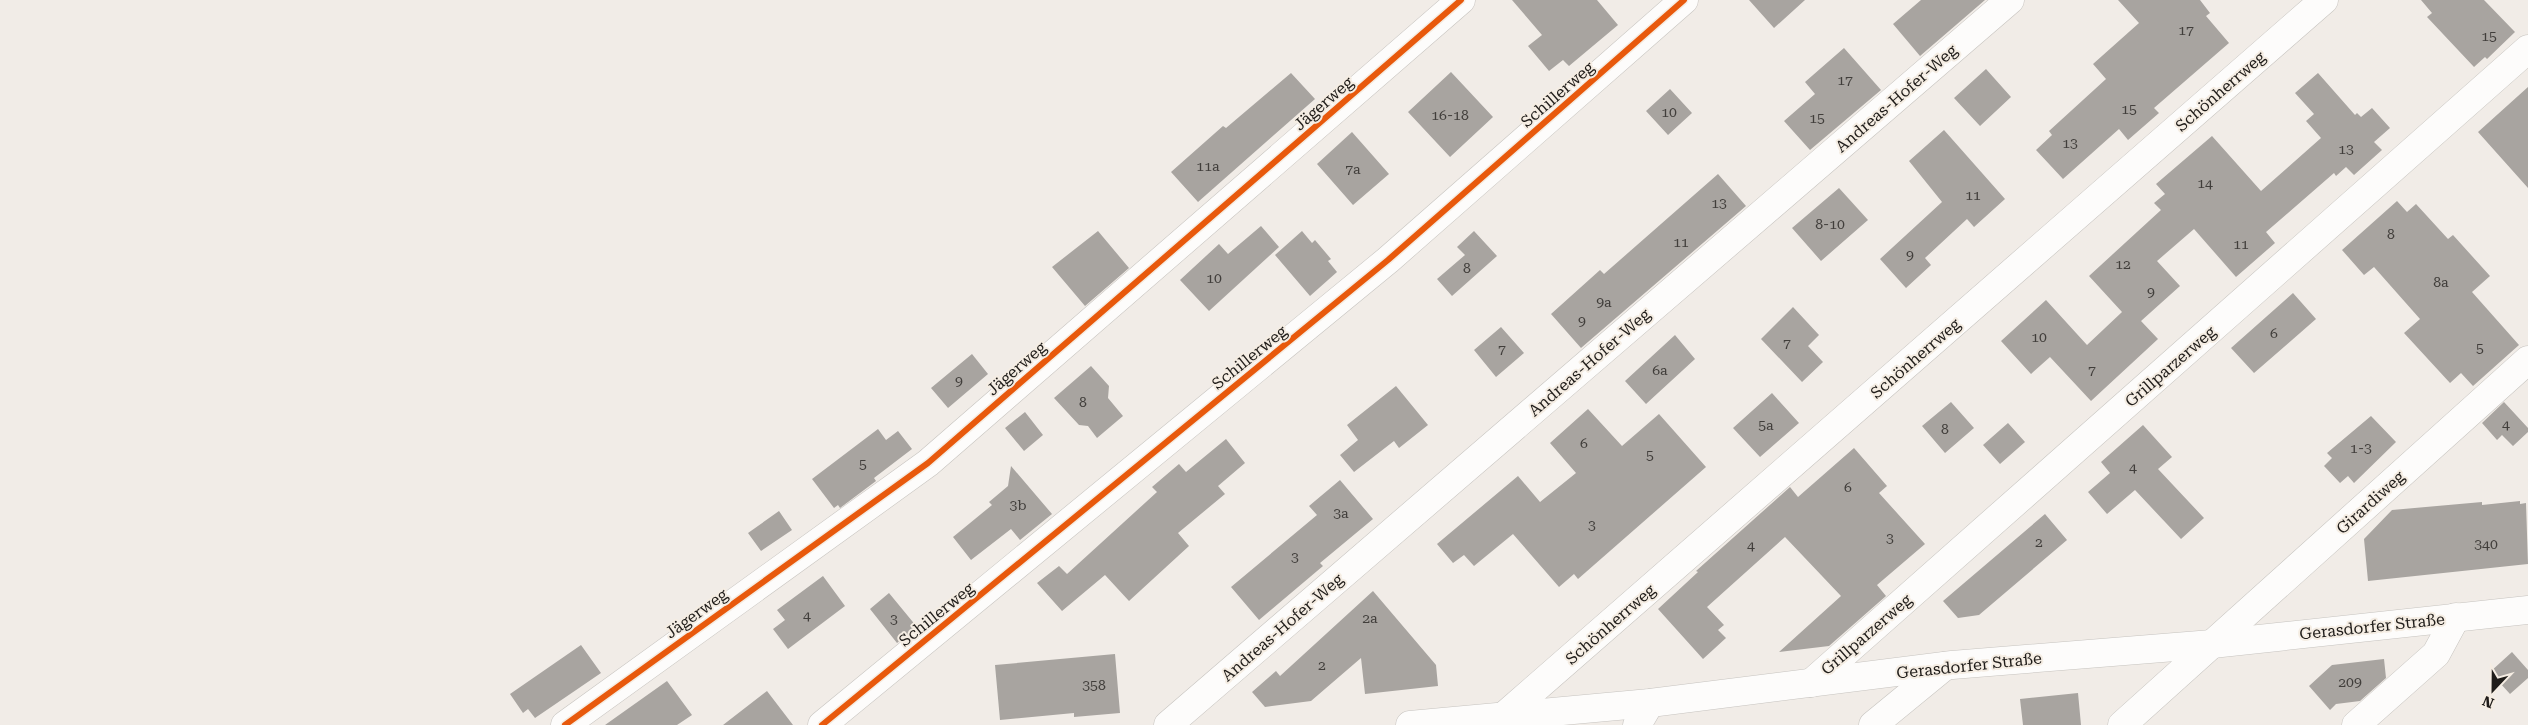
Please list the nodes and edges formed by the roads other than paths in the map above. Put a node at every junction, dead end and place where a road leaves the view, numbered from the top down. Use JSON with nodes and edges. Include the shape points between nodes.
{"nodes":[{"id":1,"x":1461,"y":0,"type":"edge"},
{"id":2,"x":1684,"y":0,"type":"edge"},
{"id":3,"x":2010,"y":0,"type":"edge"},
{"id":4,"x":2324,"y":0,"type":"edge"},
{"id":5,"x":2528,"y":50,"type":"edge"},
{"id":6,"x":2528,"y":360,"type":"edge"},
{"id":7,"x":2528,"y":610,"type":"edge"},
{"id":8,"x":2456,"y":616,"type":"junction"},
{"id":9,"x":2212,"y":644,"type":"junction"},
{"id":10,"x":1945,"y":666,"type":"junction"},
{"id":11,"x":1812,"y":683,"type":"junction"},
{"id":12,"x":1643,"y":714,"type":"edge"},
{"id":13,"x":1505,"y":715,"type":"junction"},
{"id":14,"x":1456,"y":723,"type":"edge"},
{"id":15,"x":565,"y":725,"type":"edge"},
{"id":16,"x":822,"y":725,"type":"edge"},
{"id":17,"x":1168,"y":725,"type":"edge"},
{"id":18,"x":1410,"y":725,"type":"edge"},
{"id":19,"x":1874,"y":725,"type":"edge"},
{"id":20,"x":2122,"y":725,"type":"edge"},
{"id":21,"x":2356,"y":725,"type":"edge"}],
"edges":[{"from":1,"to":15,"type":"street","name":"Jägerweg","via":[[928,462]]},
{"from":2,"to":16,"type":"street","name":"Schillerweg","via":[[1388,260]]},
{"from":3,"to":17,"type":"street","name":"Andreas-Hofer-Weg"},
{"from":4,"to":13,"type":"street","name":"Schönherrweg"},
{"from":5,"to":11,"type":"street","name":"Grillparzerweg"},
{"from":6,"to":9,"type":"street","name":"Girardiweg"},
{"from":7,"to":8,"type":"street","name":"Gerasdorfer Straße"},
{"from":8,"to":9,"type":"street","name":"Gerasdorfer Straße"},
{"from":8,"to":21,"type":"street","via":[[2436,654]]},
{"from":9,"to":10,"type":"street","name":"Gerasdorfer Straße"},
{"from":9,"to":20,"type":"street","name":"Girardiweg"},
{"from":10,"to":11,"type":"street","name":"Gerasdorfer Straße"},
{"from":10,"to":19,"type":"street"},
{"from":11,"to":12,"type":"street","name":"Gerasdorfer Straße"},
{"from":12,"to":13,"type":"street","name":"Gerasdorfer Straße"},
{"from":13,"to":14,"type":"street","name":"Gerasdorfer Straße"},
{"from":14,"to":18,"type":"street","name":"Gerasdorfer Straße"}]}
